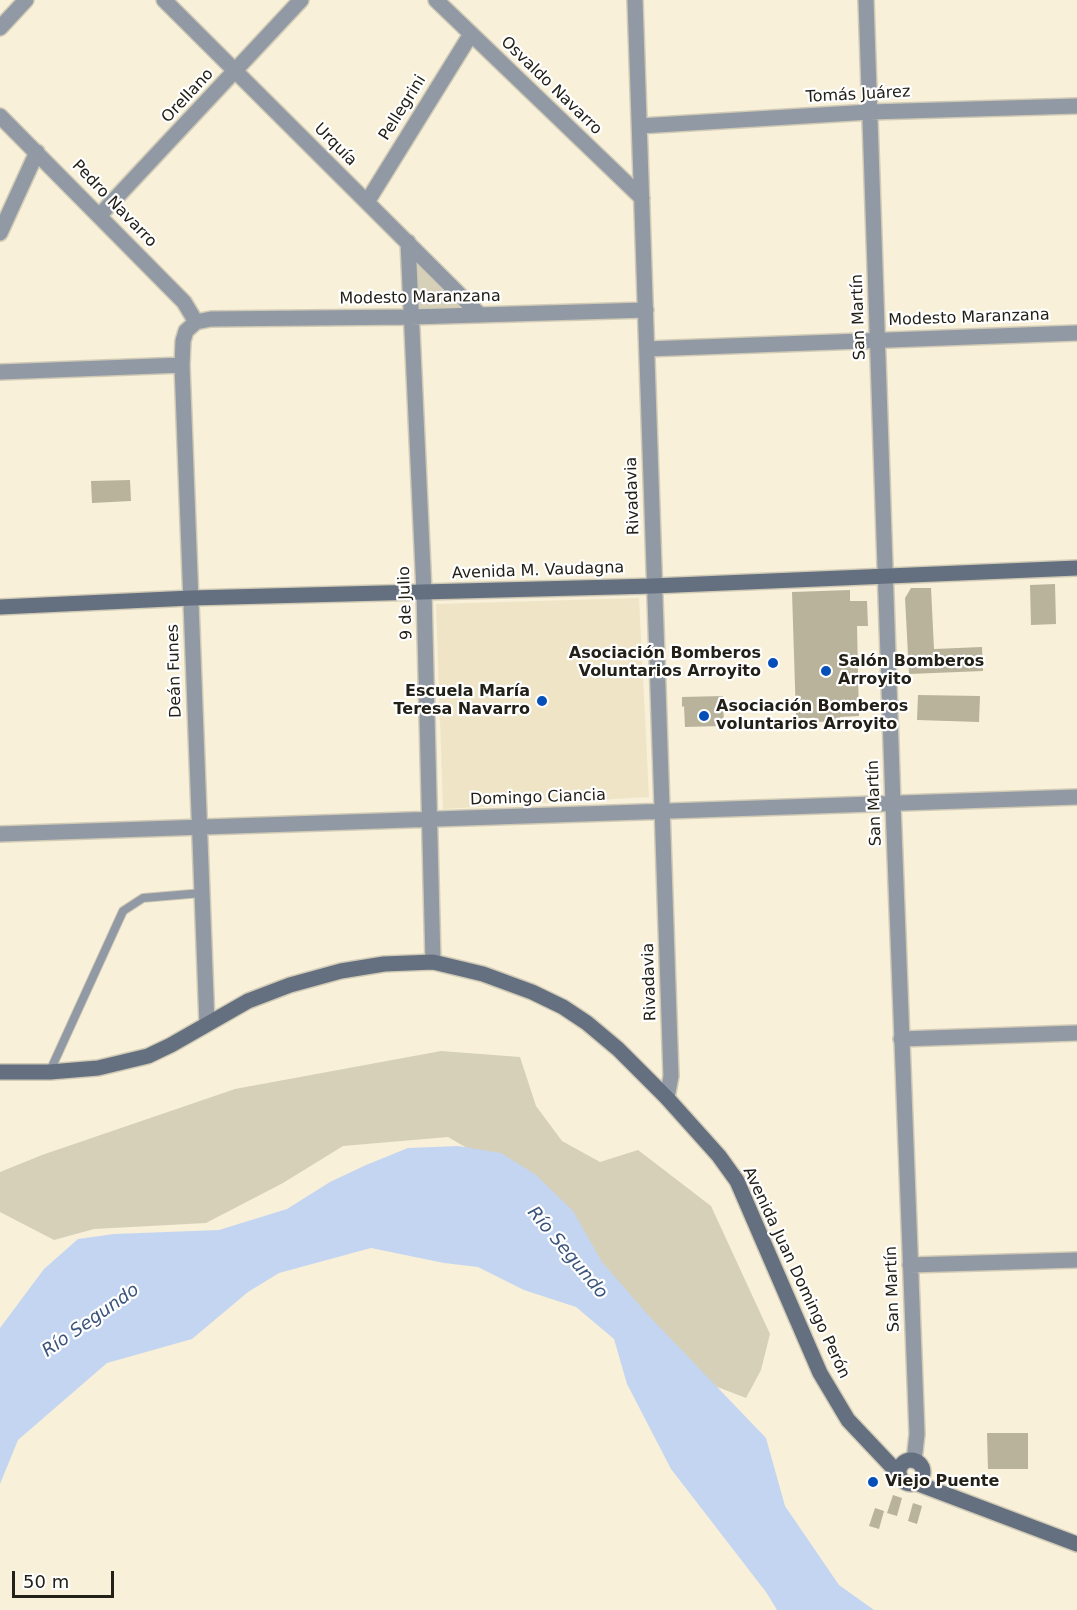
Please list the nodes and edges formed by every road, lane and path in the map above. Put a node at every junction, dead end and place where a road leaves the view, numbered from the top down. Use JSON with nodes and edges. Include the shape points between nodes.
{"nodes":[{"id":1,"x":26,"y":0,"type":"edge"},
{"id":2,"x":164,"y":0,"type":"edge"},
{"id":3,"x":302,"y":0,"type":"edge"},
{"id":4,"x":436,"y":0,"type":"edge"},
{"id":5,"x":635,"y":0,"type":"edge"},
{"id":6,"x":866,"y":0,"type":"edge"},
{"id":7,"x":0,"y":28,"type":"edge"},
{"id":8,"x":471,"y":34,"type":"junction"},
{"id":9,"x":236,"y":71,"type":"junction"},
{"id":10,"x":1077,"y":106,"type":"edge"},
{"id":11,"x":870,"y":112,"type":"junction"},
{"id":12,"x":0,"y":116,"type":"edge"},
{"id":13,"x":640,"y":126,"type":"junction"},
{"id":14,"x":37,"y":152,"type":"junction"},
{"id":15,"x":642,"y":198,"type":"junction"},
{"id":16,"x":367,"y":202,"type":"junction"},
{"id":17,"x":100,"y":215,"type":"junction"},
{"id":18,"x":0,"y":233,"type":"edge"},
{"id":19,"x":408,"y":242,"type":"junction"},
{"id":20,"x":646,"y":310,"type":"junction"},
{"id":21,"x":480,"y":315,"type":"junction"},
{"id":22,"x":411,"y":317,"type":"junction"},
{"id":23,"x":196,"y":322,"type":"junction"},
{"id":24,"x":1077,"y":333,"type":"edge"},
{"id":25,"x":878,"y":340,"type":"junction"},
{"id":26,"x":647,"y":349,"type":"junction"},
{"id":27,"x":182,"y":365,"type":"junction"},
{"id":28,"x":0,"y":372,"type":"edge"},
{"id":29,"x":1077,"y":568,"type":"edge"},
{"id":30,"x":885,"y":575,"type":"junction"},
{"id":31,"x":653,"y":586,"type":"junction"},
{"id":32,"x":424,"y":592,"type":"junction"},
{"id":33,"x":191,"y":598,"type":"junction"},
{"id":34,"x":0,"y":607,"type":"edge"},
{"id":35,"x":1077,"y":797,"type":"edge"},
{"id":36,"x":893,"y":804,"type":"junction"},
{"id":37,"x":663,"y":811,"type":"junction"},
{"id":38,"x":429,"y":820,"type":"junction"},
{"id":39,"x":200,"y":829,"type":"junction"},
{"id":40,"x":0,"y":834,"type":"edge"},
{"id":41,"x":202,"y":893,"type":"junction"},
{"id":42,"x":433,"y":962,"type":"junction"},
{"id":43,"x":207,"y":1024,"type":"junction"},
{"id":44,"x":1077,"y":1033,"type":"edge"},
{"id":45,"x":902,"y":1039,"type":"junction"},
{"id":46,"x":0,"y":1072,"type":"edge"},
{"id":47,"x":50,"y":1072,"type":"junction"},
{"id":48,"x":667,"y":1098,"type":"junction"},
{"id":49,"x":1077,"y":1260,"type":"edge"},
{"id":50,"x":910,"y":1265,"type":"junction"},
{"id":51,"x":911,"y":1471,"type":"junction"},
{"id":52,"x":1077,"y":1544,"type":"edge"}],
"edges":[{"from":1,"to":7,"type":"street"},
{"from":2,"to":9,"type":"street","name":"Urquía"},
{"from":3,"to":9,"type":"street","name":"Orellano"},
{"from":4,"to":8,"type":"street","name":"Osvaldo Navarro"},
{"from":5,"to":13,"type":"street","name":"Rivadavia"},
{"from":6,"to":11,"type":"street","name":"San Martín"},
{"from":8,"to":15,"type":"street","name":"Osvaldo Navarro"},
{"from":8,"to":16,"type":"street","name":"Pellegrini"},
{"from":9,"to":16,"type":"street","name":"Urquía"},
{"from":9,"to":17,"type":"street","name":"Orellano"},
{"from":10,"to":11,"type":"street","name":"Tomás Juárez"},
{"from":11,"to":13,"type":"street","name":"Tomás Juárez"},
{"from":11,"to":25,"type":"street","name":"San Martín"},
{"from":12,"to":14,"type":"street","name":"Pedro Navarro"},
{"from":13,"to":15,"type":"street","name":"Rivadavia"},
{"from":14,"to":17,"type":"street","name":"Pedro Navarro"},
{"from":14,"to":18,"type":"street"},
{"from":15,"to":20,"type":"street","name":"Rivadavia"},
{"from":16,"to":19,"type":"street","name":"Urquía"},
{"from":17,"to":23,"type":"street","name":"Pedro Navarro","via":[[184,302]]},
{"from":19,"to":21,"type":"street","name":"Urquía"},
{"from":19,"to":22,"type":"street","name":"9 de Julio"},
{"from":20,"to":21,"type":"street","name":"Modesto Maranzana"},
{"from":20,"to":26,"type":"street","name":"Rivadavia"},
{"from":21,"to":22,"type":"street","name":"Modesto Maranzana"},
{"from":22,"to":23,"type":"street","name":"Modesto Maranzana"},
{"from":22,"to":32,"type":"street","name":"9 de Julio"},
{"from":23,"to":27,"type":"street","name":"Deán Funes","via":[[186,330]]},
{"from":24,"to":25,"type":"street","name":"Modesto Maranzana"},
{"from":25,"to":26,"type":"street","name":"Modesto Maranzana"},
{"from":25,"to":30,"type":"street","name":"San Martín"},
{"from":26,"to":31,"type":"street","name":"Rivadavia"},
{"from":27,"to":28,"type":"street"},
{"from":27,"to":33,"type":"street","name":"Deán Funes"},
{"from":29,"to":30,"type":"main road","name":"Avenida M. Vaudagna"},
{"from":30,"to":31,"type":"main road","name":"Avenida M. Vaudagna"},
{"from":30,"to":36,"type":"street","name":"San Martín"},
{"from":31,"to":32,"type":"main road","name":"Avenida M. Vaudagna"},
{"from":31,"to":37,"type":"street","name":"Rivadavia"},
{"from":32,"to":33,"type":"main road","name":"Avenida M. Vaudagna"},
{"from":32,"to":38,"type":"street","name":"9 de Julio"},
{"from":33,"to":34,"type":"main road","name":"Avenida M. Vaudagna"},
{"from":33,"to":39,"type":"street","name":"Deán Funes"},
{"from":35,"to":36,"type":"street","name":"Domingo Ciancia"},
{"from":36,"to":37,"type":"street","name":"Domingo Ciancia"},
{"from":36,"to":45,"type":"street","name":"San Martín"},
{"from":37,"to":38,"type":"street","name":"Domingo Ciancia"},
{"from":37,"to":48,"type":"street","name":"Rivadavia","via":[[671,1076]]},
{"from":38,"to":39,"type":"street","name":"Domingo Ciancia"},
{"from":38,"to":42,"type":"street","name":"9 de Julio"},
{"from":39,"to":40,"type":"street","name":"Domingo Ciancia"},
{"from":39,"to":41,"type":"street","name":"Deán Funes"},
{"from":41,"to":43,"type":"street","name":"Deán Funes"},
{"from":41,"to":47,"type":"lane","via":[[143,898],[123,911]]},
{"from":42,"to":43,"type":"main road","name":"Avenida Juan Domingo Perón","via":[[341,971],[248,1001]]},
{"from":42,"to":48,"type":"main road","name":"Avenida Juan Domingo Perón","via":[[483,974],[563,1007],[618,1049]]},
{"from":43,"to":47,"type":"main road","name":"Avenida Juan Domingo Perón","via":[[148,1056],[98,1068]]},
{"from":44,"to":45,"type":"street"},
{"from":45,"to":50,"type":"street","name":"San Martín"},
{"from":46,"to":47,"type":"main road","name":"Avenida Juan Domingo Perón"},
{"from":48,"to":51,"type":"main road","name":"Avenida Juan Domingo Perón","via":[[737,1181],[820,1373],[848,1420]]},
{"from":49,"to":50,"type":"street"},
{"from":50,"to":51,"type":"street","name":"San Martín","via":[[917,1434]]},
{"from":51,"to":52,"type":"main road","via":[[975,1505]]}]}
